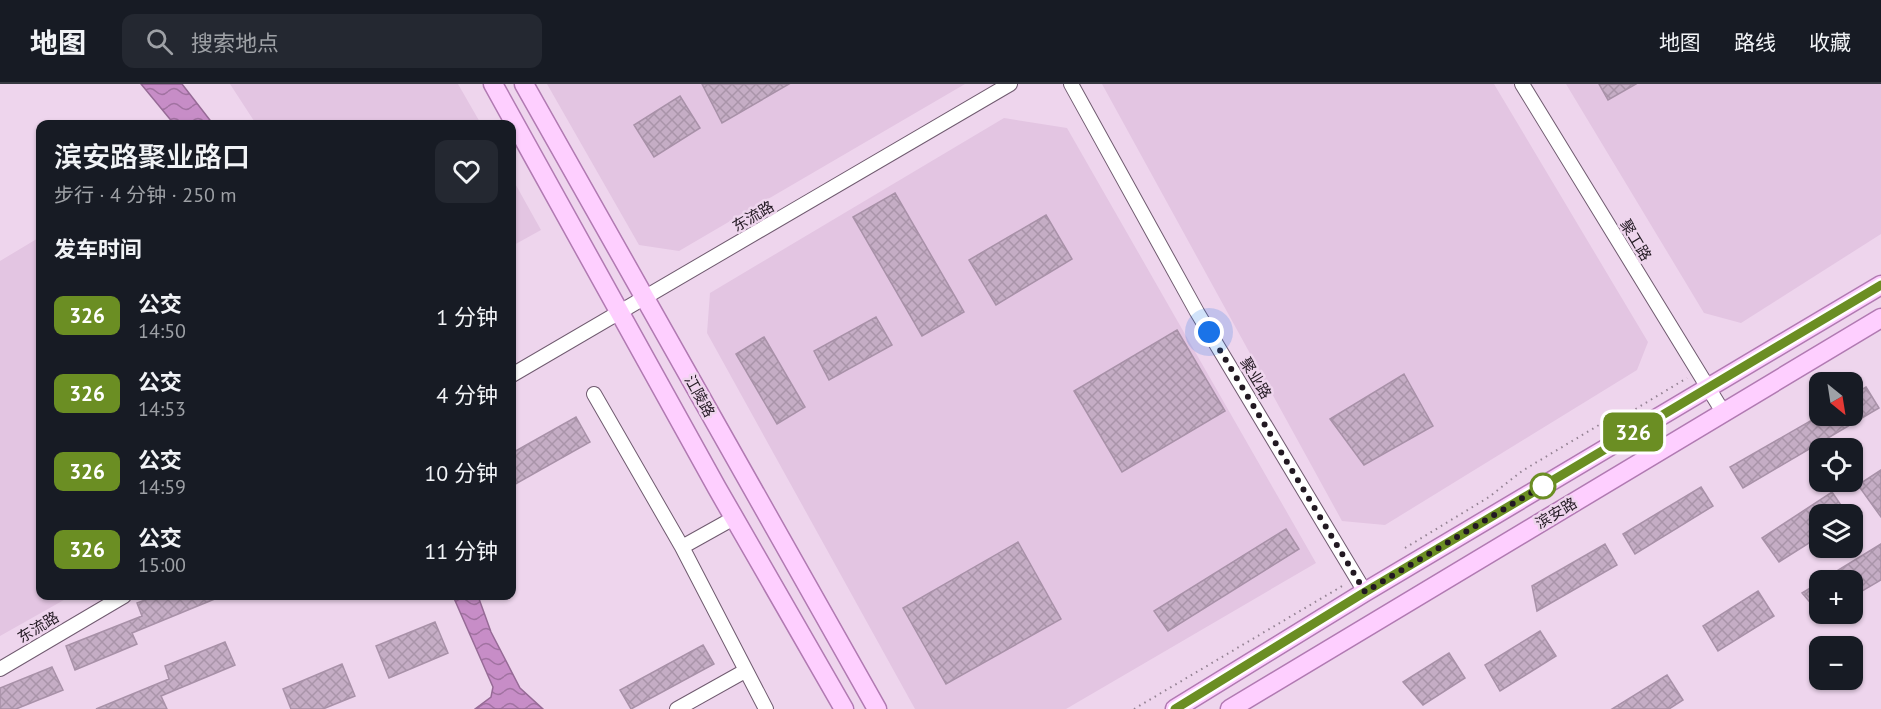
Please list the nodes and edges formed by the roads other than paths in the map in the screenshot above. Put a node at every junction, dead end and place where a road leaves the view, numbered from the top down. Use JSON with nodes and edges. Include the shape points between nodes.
{"nodes":[{"id":1,"x":493,"y":84,"type":"edge"},
{"id":2,"x":524,"y":84,"type":"edge"},
{"id":3,"x":1010,"y":84,"type":"edge"},
{"id":4,"x":1071,"y":84,"type":"edge"},
{"id":5,"x":1522,"y":84,"type":"edge"},
{"id":6,"x":513,"y":120,"type":"edge"},
{"id":7,"x":516,"y":125,"type":"edge"},
{"id":8,"x":1881,"y":285,"type":"edge"},
{"id":9,"x":645,"y":298,"type":"junction"},
{"id":10,"x":621,"y":313,"type":"junction"},
{"id":11,"x":1881,"y":318,"type":"edge"},
{"id":12,"x":516,"y":373,"type":"edge"},
{"id":13,"x":1702,"y":380,"type":"junction"},
{"id":14,"x":594,"y":394,"type":"dead end"},
{"id":15,"x":1723,"y":412,"type":"junction"},
{"id":16,"x":734,"y":518,"type":"junction"},
{"id":17,"x":682,"y":547,"type":"junction"},
{"id":18,"x":1361,"y":585,"type":"junction"},
{"id":19,"x":117,"y":600,"type":"edge"},
{"id":20,"x":0,"y":669,"type":"edge"},
{"id":21,"x":746,"y":670,"type":"junction"},
{"id":22,"x":677,"y":709,"type":"edge"},
{"id":23,"x":766,"y":709,"type":"edge"},
{"id":24,"x":844,"y":709,"type":"edge"},
{"id":25,"x":877,"y":709,"type":"edge"},
{"id":26,"x":1175,"y":709,"type":"edge"},
{"id":27,"x":1230,"y":709,"type":"edge"}],
"edges":[{"from":1,"to":6,"type":"main road","name":"江陵路"},
{"from":2,"to":9,"type":"main road","name":"江陵路"},
{"from":3,"to":9,"type":"street","name":"东流路"},
{"from":4,"to":18,"type":"street","name":"聚业路","via":[[1197,312]]},
{"from":5,"to":13,"type":"street","name":"聚工路"},
{"from":7,"to":10,"type":"main road","name":"江陵路"},
{"from":8,"to":13,"type":"main road","name":"滨安路"},
{"from":9,"to":10,"type":"street","name":"东流路"},
{"from":9,"to":25,"type":"main road","name":"江陵路"},
{"from":10,"to":12,"type":"street","name":"东流路"},
{"from":10,"to":16,"type":"main road","name":"江陵路"},
{"from":11,"to":15,"type":"main road","name":"滨安路"},
{"from":13,"to":15,"type":"street","name":"聚工路"},
{"from":13,"to":18,"type":"main road","name":"滨安路"},
{"from":14,"to":17,"type":"street"},
{"from":15,"to":27,"type":"main road","name":"滨安路"},
{"from":16,"to":17,"type":"street"},
{"from":16,"to":24,"type":"main road","name":"江陵路"},
{"from":17,"to":21,"type":"street"},
{"from":18,"to":26,"type":"main road","name":"滨安路"},
{"from":19,"to":20,"type":"street","name":"东流路"},
{"from":21,"to":22,"type":"street"},
{"from":21,"to":23,"type":"street"}]}
